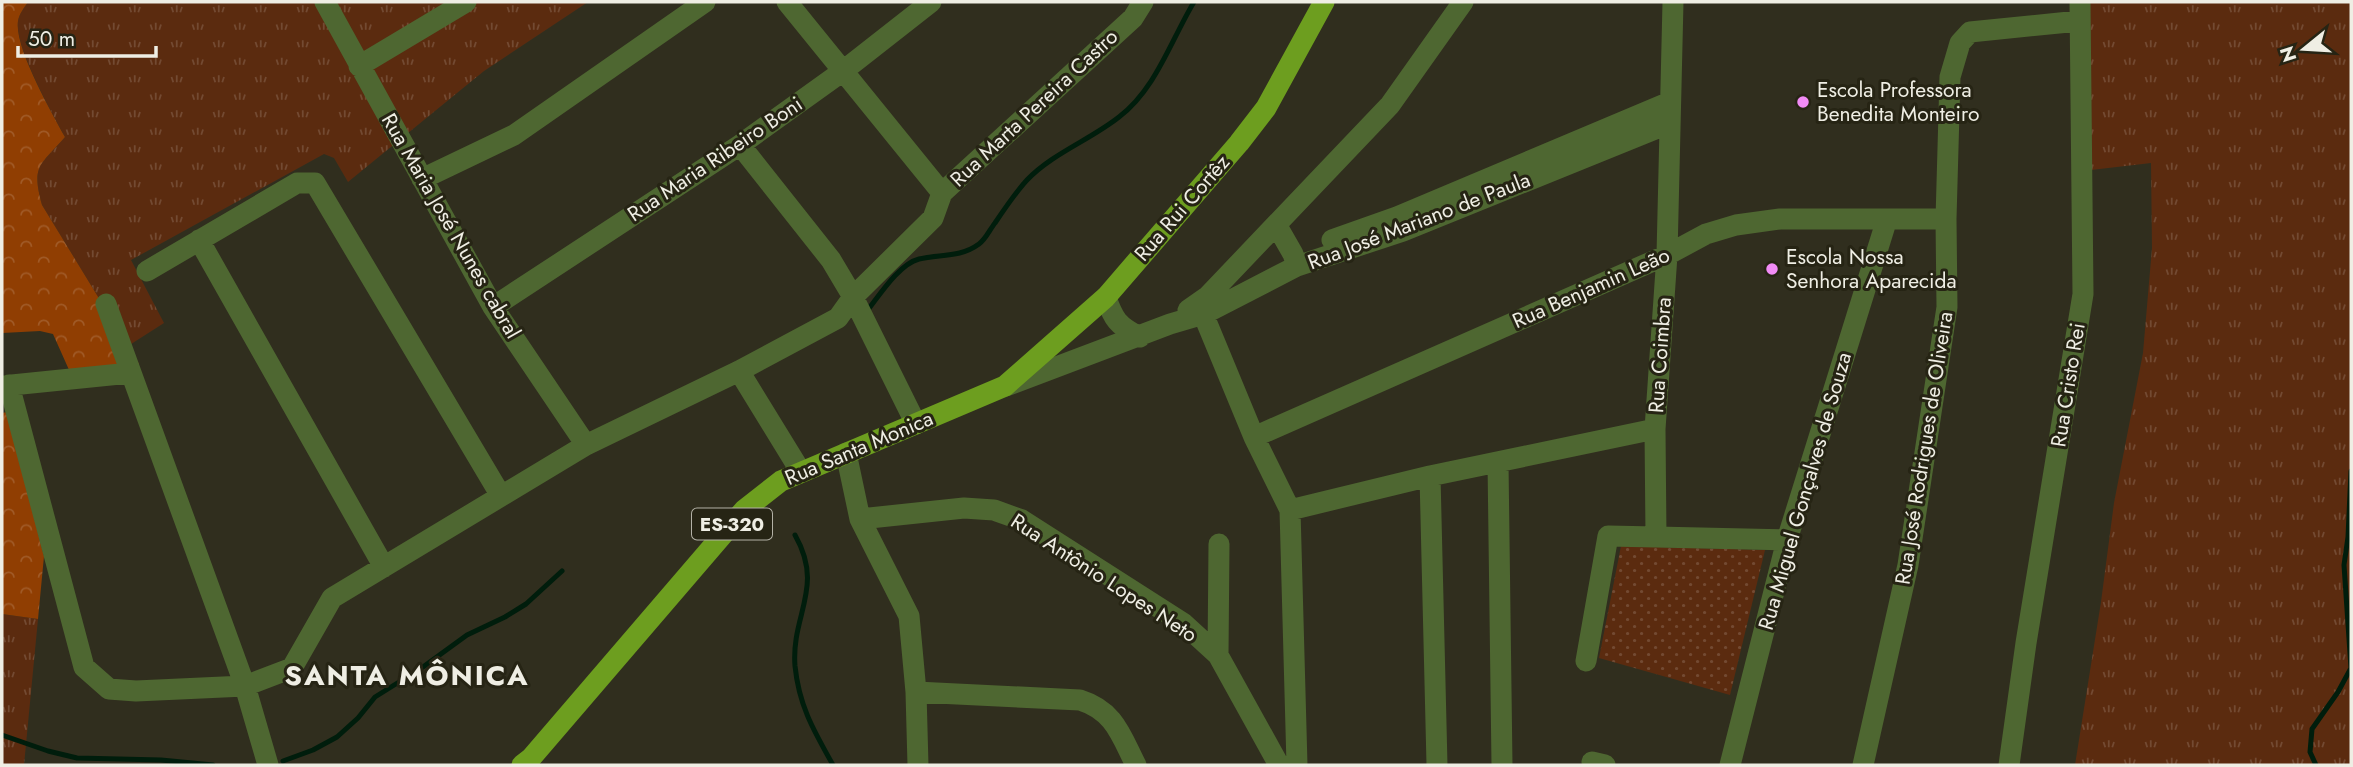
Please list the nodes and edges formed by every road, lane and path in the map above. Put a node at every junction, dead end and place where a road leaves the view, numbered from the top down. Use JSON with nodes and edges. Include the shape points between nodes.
{"nodes":[{"id":1,"x":325,"y":2,"type":"edge"},
{"id":2,"x":466,"y":2,"type":"edge"},
{"id":3,"x":705,"y":2,"type":"edge"},
{"id":4,"x":787,"y":2,"type":"edge"},
{"id":5,"x":931,"y":2,"type":"edge"},
{"id":6,"x":1143,"y":2,"type":"edge"},
{"id":7,"x":1324,"y":2,"type":"edge"},
{"id":8,"x":1463,"y":2,"type":"edge"},
{"id":9,"x":1673,"y":2,"type":"edge"},
{"id":10,"x":2079,"y":11,"type":"edge"},
{"id":11,"x":359,"y":66,"type":"junction"},
{"id":12,"x":844,"y":71,"type":"junction"},
{"id":13,"x":1670,"y":113,"type":"junction"},
{"id":14,"x":740,"y":145,"type":"junction"},
{"id":15,"x":422,"y":178,"type":"junction"},
{"id":16,"x":942,"y":193,"type":"junction"},
{"id":17,"x":1887,"y":219,"type":"junction"},
{"id":18,"x":1946,"y":219,"type":"junction"},
{"id":19,"x":1277,"y":226,"type":"junction"},
{"id":20,"x":199,"y":240,"type":"junction"},
{"id":21,"x":1667,"y":255,"type":"junction"},
{"id":22,"x":1295,"y":260,"type":"junction"},
{"id":23,"x":147,"y":271,"type":"dead end"},
{"id":24,"x":853,"y":297,"type":"junction"},
{"id":25,"x":1106,"y":297,"type":"junction"},
{"id":26,"x":106,"y":304,"type":"dead end"},
{"id":27,"x":1203,"y":304,"type":"junction"},
{"id":28,"x":493,"y":307,"type":"junction"},
{"id":29,"x":1140,"y":337,"type":"junction"},
{"id":30,"x":739,"y":370,"type":"junction"},
{"id":31,"x":130,"y":373,"type":"junction"},
{"id":32,"x":6,"y":385,"type":"edge"},
{"id":33,"x":1005,"y":386,"type":"junction"},
{"id":34,"x":916,"y":424,"type":"junction"},
{"id":35,"x":1655,"y":429,"type":"junction"},
{"id":36,"x":1254,"y":437,"type":"junction"},
{"id":37,"x":586,"y":445,"type":"junction"},
{"id":38,"x":846,"y":453,"type":"junction"},
{"id":39,"x":1497,"y":462,"type":"junction"},
{"id":40,"x":801,"y":472,"type":"junction"},
{"id":41,"x":1430,"y":476,"type":"junction"},
{"id":42,"x":501,"y":496,"type":"junction"},
{"id":43,"x":1290,"y":510,"type":"junction"},
{"id":44,"x":860,"y":519,"type":"junction"},
{"id":45,"x":1656,"y":537,"type":"junction"},
{"id":46,"x":1787,"y":540,"type":"junction"},
{"id":47,"x":1219,"y":544,"type":"dead end"},
{"id":48,"x":384,"y":567,"type":"junction"},
{"id":49,"x":1218,"y":655,"type":"junction"},
{"id":50,"x":1586,"y":661,"type":"dead end"},
{"id":51,"x":245,"y":686,"type":"junction"},
{"id":52,"x":916,"y":692,"type":"junction"},
{"id":53,"x":268,"y":765,"type":"edge"},
{"id":54,"x":522,"y":765,"type":"edge"},
{"id":55,"x":918,"y":765,"type":"edge"},
{"id":56,"x":1136,"y":765,"type":"edge"},
{"id":57,"x":1279,"y":765,"type":"edge"},
{"id":58,"x":1297,"y":765,"type":"edge"},
{"id":59,"x":1437,"y":765,"type":"edge"},
{"id":60,"x":1502,"y":765,"type":"edge"},
{"id":61,"x":1730,"y":765,"type":"edge"},
{"id":62,"x":1863,"y":765,"type":"edge"},
{"id":63,"x":2009,"y":765,"type":"edge"}],
"edges":[{"from":1,"to":11,"type":"street","name":"Rua Maria José Nunes cabral"},
{"from":2,"to":11,"type":"street"},
{"from":3,"to":15,"type":"street","via":[[514,135]]},
{"from":4,"to":12,"type":"street"},
{"from":5,"to":12,"type":"street","name":"Rua Maria Ribeiro Boni"},
{"from":6,"to":16,"type":"street","name":"Rua Marta Pereira Castro","via":[[1132,18]]},
{"from":7,"to":25,"type":"main road","name":"Rua Rui Cortêz","number":"ES-320","via":[[1266,108]]},
{"from":8,"to":19,"type":"street","via":[[1390,105]]},
{"from":9,"to":13,"type":"street","name":"Rua Coimbra"},
{"from":10,"to":18,"type":"street","name":"Rua José Rodrigues de Oliveira","via":[[1970,32],[1960,43],[1950,77]]},
{"from":10,"to":63,"type":"street","name":"Rua Cristo Rei","via":[[2083,294]]},
{"from":11,"to":15,"type":"street","name":"Rua Maria José Nunes cabral"},
{"from":12,"to":14,"type":"street","name":"Rua Maria Ribeiro Boni"},
{"from":12,"to":16,"type":"street"},
{"from":13,"to":21,"type":"street","name":"Rua Coimbra"},
{"from":13,"to":22,"type":"street","name":"Rua José Mariano de Paula","via":[[1400,224]]},
{"from":14,"to":24,"type":"street","via":[[831,260]]},
{"from":14,"to":28,"type":"street","name":"Rua Maria Ribeiro Boni"},
{"from":15,"to":28,"type":"street","name":"Rua Maria José Nunes cabral"},
{"from":16,"to":24,"type":"street","name":"Rua Marta Pereira Castro","via":[[933,218]]},
{"from":17,"to":18,"type":"street","name":"Rua Benjamin Leão"},
{"from":17,"to":21,"type":"street","name":"Rua Benjamin Leão","via":[[1780,219],[1736,225],[1706,234]]},
{"from":17,"to":46,"type":"street","name":"Rua Miguel Gonçalves de Souza"},
{"from":18,"to":62,"type":"street","name":"Rua José Rodrigues de Oliveira","via":[[1947,307],[1908,565]]},
{"from":19,"to":22,"type":"street"},
{"from":19,"to":27,"type":"street"},
{"from":20,"to":23,"type":"street"},
{"from":20,"to":42,"type":"street","via":[[297,183],[314,183]]},
{"from":20,"to":48,"type":"street"},
{"from":21,"to":35,"type":"street","name":"Rua Coimbra"},
{"from":21,"to":36,"type":"street","name":"Rua Benjamin Leão"},
{"from":22,"to":27,"type":"street","name":"Rua José Mariano de Paula"},
{"from":24,"to":30,"type":"street","name":"Rua Marta Pereira Castro","via":[[838,317]]},
{"from":24,"to":34,"type":"street"},
{"from":25,"to":29,"type":"street","via":[[1112,315],[1124,329]]},
{"from":25,"to":33,"type":"main road","name":"Rua Rui Cortêz","number":"ES-320"},
{"from":26,"to":31,"type":"street"},
{"from":27,"to":29,"type":"street","name":"Rua Santa Monica"},
{"from":27,"to":36,"type":"street"},
{"from":28,"to":37,"type":"street","name":"Rua Maria José Nunes cabral"},
{"from":29,"to":33,"type":"street","name":"Rua Santa Monica"},
{"from":30,"to":37,"type":"street","name":"Rua Marta Pereira Castro"},
{"from":30,"to":40,"type":"street"},
{"from":31,"to":32,"type":"street"},
{"from":31,"to":51,"type":"street"},
{"from":32,"to":51,"type":"street","name":"Rua Marta Pereira Castro","via":[[85,667],[109,688]]},
{"from":33,"to":34,"type":"main road","name":"Rua Santa Monica","number":"ES-320"},
{"from":34,"to":38,"type":"main road","name":"Rua Santa Monica","number":"ES-320"},
{"from":35,"to":39,"type":"street"},
{"from":35,"to":45,"type":"street","name":"Rua Coimbra"},
{"from":36,"to":43,"type":"street"},
{"from":37,"to":42,"type":"street","name":"Rua Marta Pereira Castro"},
{"from":38,"to":40,"type":"main road","name":"Rua Santa Monica","number":"ES-320"},
{"from":38,"to":44,"type":"street"},
{"from":39,"to":41,"type":"street"},
{"from":39,"to":60,"type":"street"},
{"from":40,"to":54,"type":"main road","name":"Rua Santa Monica","number":"ES-320","via":[[781,481],[744,510]]},
{"from":41,"to":43,"type":"street"},
{"from":41,"to":59,"type":"street"},
{"from":42,"to":48,"type":"street","name":"Rua Marta Pereira Castro"},
{"from":43,"to":58,"type":"street"},
{"from":44,"to":49,"type":"street","name":"Rua Antônio Lopes Neto","via":[[964,508],[994,510],[1022,520],[1183,623]]},
{"from":44,"to":52,"type":"street","via":[[909,615]]},
{"from":45,"to":46,"type":"street"},
{"from":45,"to":50,"type":"street","via":[[1608,536]]},
{"from":46,"to":61,"type":"street","name":"Rua Miguel Gonçalves de Souza"},
{"from":47,"to":49,"type":"street"},
{"from":48,"to":51,"type":"street","name":"Rua Marta Pereira Castro","via":[[332,598],[292,668]]},
{"from":49,"to":57,"type":"street","name":"Rua Antônio Lopes Neto"},
{"from":51,"to":53,"type":"street"},
{"from":52,"to":55,"type":"street"},
{"from":52,"to":56,"type":"street","via":[[1094,705],[1115,723]]}]}
